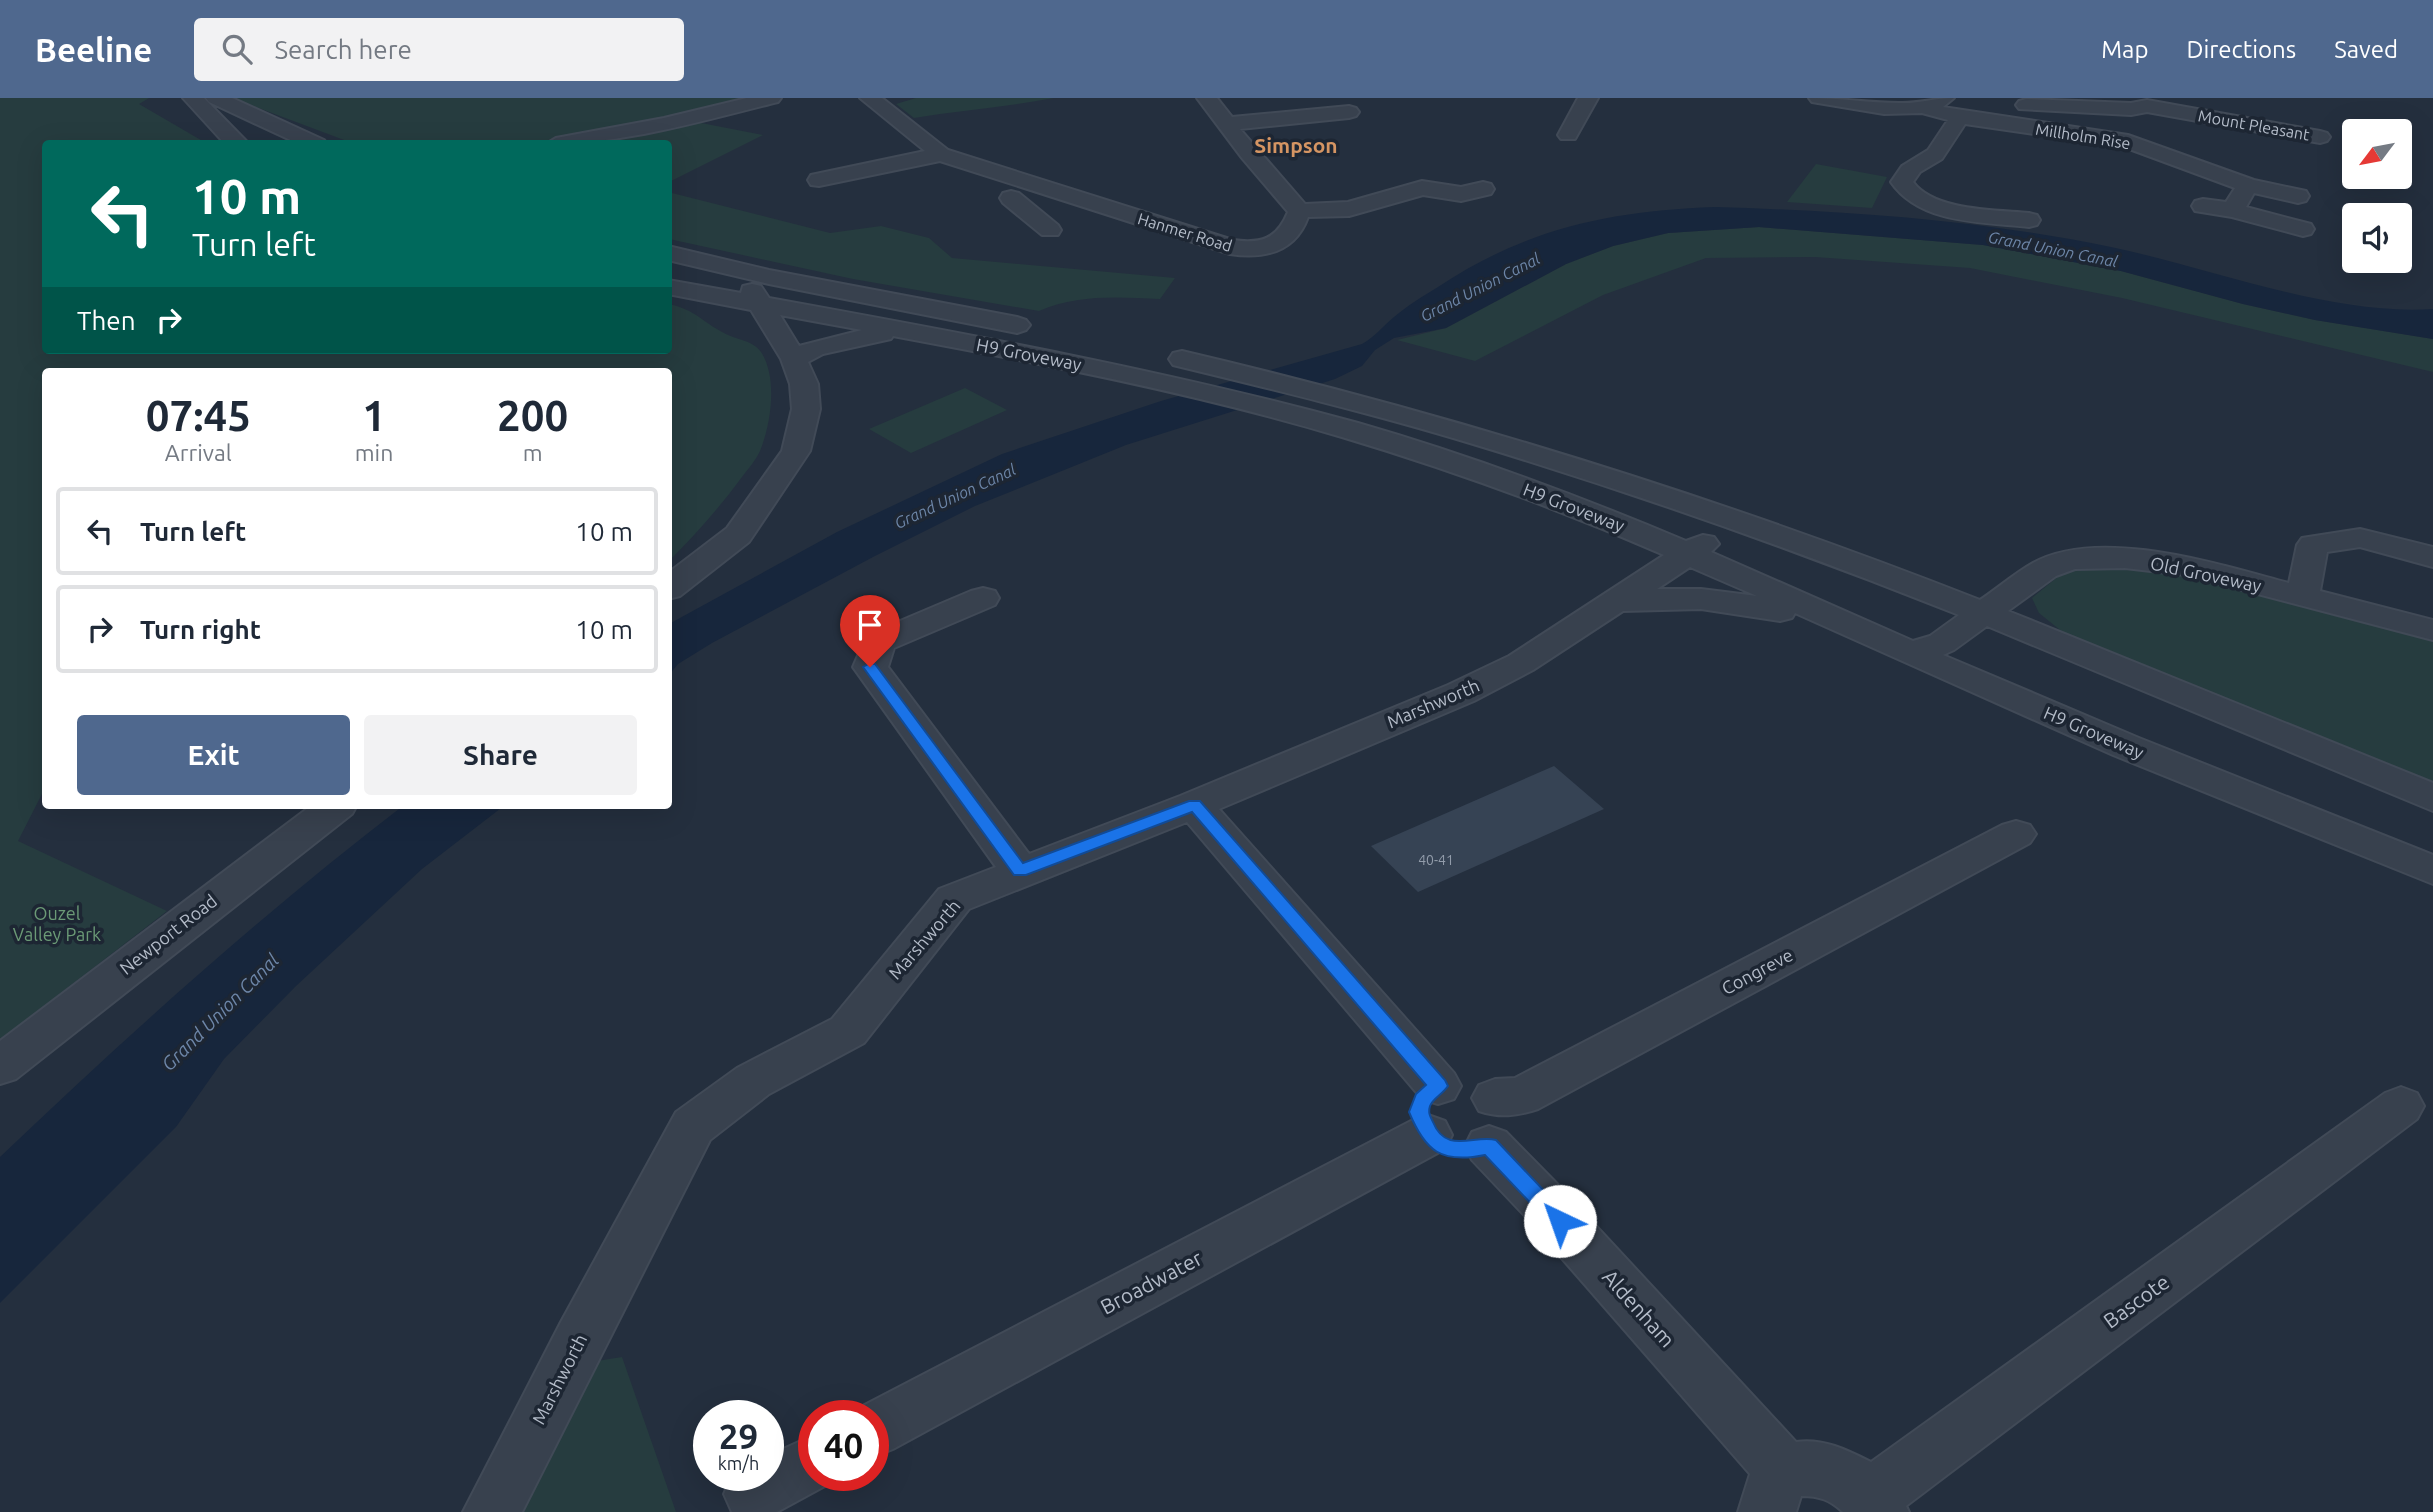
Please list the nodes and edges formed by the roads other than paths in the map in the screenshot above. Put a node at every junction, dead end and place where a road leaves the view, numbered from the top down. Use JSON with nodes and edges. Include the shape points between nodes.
{"nodes":[{"id":1,"x":193,"y":98,"type":"edge"},
{"id":2,"x":216,"y":98,"type":"edge"},
{"id":3,"x":771,"y":98,"type":"edge"},
{"id":4,"x":1207,"y":98,"type":"edge"},
{"id":5,"x":1588,"y":98,"type":"edge"},
{"id":6,"x":1819,"y":98,"type":"edge"},
{"id":7,"x":1944,"y":98,"type":"edge"},
{"id":8,"x":2166,"y":98,"type":"edge"},
{"id":9,"x":883,"y":100,"type":"edge"},
{"id":10,"x":2011,"y":103,"type":"dead end"},
{"id":11,"x":2147,"y":106,"type":"junction"},
{"id":12,"x":1925,"y":108,"type":"junction"},
{"id":13,"x":1349,"y":112,"type":"dead end"},
{"id":14,"x":1960,"y":117,"type":"junction"},
{"id":15,"x":1227,"y":124,"type":"junction"},
{"id":16,"x":274,"y":126,"type":"junction"},
{"id":17,"x":1568,"y":135,"type":"dead end"},
{"id":18,"x":2320,"y":137,"type":"dead end"},
{"id":19,"x":233,"y":140,"type":"edge"},
{"id":20,"x":307,"y":140,"type":"edge"},
{"id":21,"x":331,"y":140,"type":"edge"},
{"id":22,"x":578,"y":140,"type":"edge"},
{"id":23,"x":940,"y":155,"type":"junction"},
{"id":24,"x":1038,"y":163,"type":"dead end"},
{"id":25,"x":819,"y":180,"type":"dead end"},
{"id":26,"x":2248,"y":185,"type":"junction"},
{"id":27,"x":1009,"y":187,"type":"junction"},
{"id":28,"x":1483,"y":189,"type":"dead end"},
{"id":29,"x":2298,"y":197,"type":"dead end"},
{"id":30,"x":1076,"y":198,"type":"junction"},
{"id":31,"x":2203,"y":206,"type":"dead end"},
{"id":32,"x":2233,"y":210,"type":"junction"},
{"id":33,"x":1298,"y":211,"type":"junction"},
{"id":34,"x":2029,"y":220,"type":"dead end"},
{"id":35,"x":2303,"y":229,"type":"dead end"},
{"id":36,"x":672,"y":254,"type":"edge"},
{"id":37,"x":729,"y":268,"type":"junction"},
{"id":38,"x":672,"y":288,"type":"edge"},
{"id":39,"x":905,"y":302,"type":"junction"},
{"id":40,"x":758,"y":304,"type":"junction"},
{"id":41,"x":850,"y":319,"type":"junction"},
{"id":42,"x":1045,"y":330,"type":"dead end"},
{"id":43,"x":915,"y":332,"type":"junction"},
{"id":44,"x":804,"y":353,"type":"junction"},
{"id":45,"x":1161,"y":354,"type":"dead end"},
{"id":46,"x":1656,"y":493,"type":"junction"},
{"id":47,"x":1783,"y":537,"type":"junction"},
{"id":48,"x":1695,"y":549,"type":"junction"},
{"id":49,"x":2433,"y":557,"type":"edge"},
{"id":50,"x":672,"y":586,"type":"edge"},
{"id":51,"x":1761,"y":596,"type":"junction"},
{"id":52,"x":2303,"y":596,"type":"junction"},
{"id":53,"x":983,"y":598,"type":"dead end"},
{"id":54,"x":1619,"y":601,"type":"junction"},
{"id":55,"x":1973,"y":622,"type":"junction"},
{"id":56,"x":2433,"y":630,"type":"edge"},
{"id":57,"x":1901,"y":649,"type":"junction"},
{"id":58,"x":2026,"y":704,"type":"junction"},
{"id":59,"x":2433,"y":798,"type":"edge"},
{"id":60,"x":1194,"y":805,"type":"junction"},
{"id":61,"x":333,"y":809,"type":"edge"},
{"id":62,"x":2016,"y":834,"type":"dead end"},
{"id":63,"x":2433,"y":870,"type":"edge"},
{"id":64,"x":1020,"y":871,"type":"junction"},
{"id":65,"x":0,"y":1066,"type":"edge"},
{"id":66,"x":1438,"y":1086,"type":"junction"},
{"id":67,"x":2401,"y":1106,"type":"dead end"},
{"id":68,"x":1492,"y":1122,"type":"junction"},
{"id":69,"x":1428,"y":1135,"type":"junction"},
{"id":70,"x":889,"y":1421,"type":"edge"},
{"id":71,"x":798,"y":1470,"type":"edge"},
{"id":72,"x":1777,"y":1493,"type":"edge"},
{"id":73,"x":753,"y":1494,"type":"dead end"},
{"id":74,"x":1875,"y":1505,"type":"edge"},
{"id":75,"x":492,"y":1512,"type":"edge"}],
"edges":[{"from":1,"to":19,"type":"street"},
{"from":2,"to":16,"type":"street"},
{"from":3,"to":22,"type":"street"},
{"from":4,"to":15,"type":"street"},
{"from":5,"to":17,"type":"street"},
{"from":6,"to":12,"type":"street","via":[[1880,108]]},
{"from":7,"to":12,"type":"street"},
{"from":8,"to":11,"type":"street","name":"Mount Pleasant"},
{"from":9,"to":23,"type":"street","name":"Hanmer Road"},
{"from":10,"to":11,"type":"street","name":"Mount Pleasant"},
{"from":11,"to":18,"type":"street","name":"Mount Pleasant"},
{"from":12,"to":14,"type":"street","name":"Millholm Rise"},
{"from":13,"to":15,"type":"street"},
{"from":14,"to":26,"type":"street","name":"Millholm Rise","via":[[2128,141]]},
{"from":14,"to":34,"type":"street","via":[[1930,159],[1908,170],[1902,182],[1905,191],[1936,207]]},
{"from":15,"to":33,"type":"street"},
{"from":16,"to":20,"type":"street"},
{"from":16,"to":21,"type":"street"},
{"from":23,"to":25,"type":"street","name":"Hanmer Road"},
{"from":23,"to":27,"type":"street","name":"Hanmer Road"},
{"from":24,"to":27,"type":"street"},
{"from":26,"to":29,"type":"street","name":"Millholm Rise"},
{"from":26,"to":32,"type":"street"},
{"from":27,"to":30,"type":"street","name":"Hanmer Road"},
{"from":27,"to":30,"type":"street","name":"Hanmer Road","via":[[1043,224]]},
{"from":28,"to":33,"type":"street","via":[[1461,194],[1422,188],[1349,209]]},
{"from":30,"to":33,"type":"street","name":"Hanmer Road","via":[[1248,250],[1282,242],[1294,228]]},
{"from":31,"to":32,"type":"street"},
{"from":32,"to":35,"type":"street"},
{"from":36,"to":37,"type":"street","name":"H9 Groveway"},
{"from":37,"to":39,"type":"street","name":"H9 Groveway"},
{"from":37,"to":40,"type":"street","via":[[744,278]]},
{"from":38,"to":40,"type":"street","name":"H9 Groveway"},
{"from":39,"to":41,"type":"street"},
{"from":39,"to":42,"type":"street","name":"H9 Groveway"},
{"from":40,"to":41,"type":"street","name":"H9 Groveway"},
{"from":40,"to":44,"type":"street"},
{"from":41,"to":43,"type":"street","name":"H9 Groveway"},
{"from":41,"to":44,"type":"street"},
{"from":43,"to":44,"type":"street","via":[[870,335]]},
{"from":43,"to":48,"type":"street","name":"H9 Groveway","via":[[1152,378],[1338,426]]},
{"from":44,"to":50,"type":"street","via":[[806,410],[796,451],[738,535]]},
{"from":45,"to":46,"type":"street","name":"H9 Groveway","via":[[1381,409]]},
{"from":46,"to":47,"type":"street","name":"H9 Groveway"},
{"from":46,"to":48,"type":"street","via":[[1698,528]]},
{"from":47,"to":48,"type":"street","name":"Marshworth","via":[[1729,534]]},
{"from":47,"to":55,"type":"street","name":"H9 Groveway","via":[[1885,577]]},
{"from":48,"to":51,"type":"street","name":"H9 Groveway"},
{"from":48,"to":54,"type":"street","name":"Marshworth"},
{"from":49,"to":52,"type":"street","via":[[2360,538],[2313,545]]},
{"from":51,"to":54,"type":"street"},
{"from":51,"to":57,"type":"street","name":"H9 Groveway"},
{"from":52,"to":55,"type":"street","name":"Old Groveway","via":[[2186,566],[2125,558],[2072,560],[2045,569]]},
{"from":52,"to":56,"type":"street","name":"Old Groveway"},
{"from":53,"to":64,"type":"street","via":[[879,642],[870,667],[904,689]]},
{"from":54,"to":60,"type":"street","name":"Marshworth","via":[[1521,663],[1461,693]]},
{"from":55,"to":57,"type":"street","name":"Old Groveway","via":[[1925,650]]},
{"from":55,"to":58,"type":"street","via":[[1964,644],[1980,666]]},
{"from":55,"to":59,"type":"street","name":"H9 Groveway"},
{"from":57,"to":58,"type":"street","name":"H9 Groveway"},
{"from":58,"to":63,"type":"street","name":"H9 Groveway"},
{"from":60,"to":64,"type":"street","name":"Marshworth"},
{"from":60,"to":66,"type":"street"},
{"from":61,"to":65,"type":"street","name":"Newport Road"},
{"from":62,"to":68,"type":"street","name":"Congreve","via":[[1522,1096]]},
{"from":64,"to":75,"type":"street","name":"Marshworth","via":[[954,899],[848,1031],[753,1081],[693,1126]]},
{"from":66,"to":68,"type":"street","via":[[1449,1082],[1484,1089]]},
{"from":66,"to":69,"type":"street","via":[[1422,1099],[1419,1112]]},
{"from":67,"to":74,"type":"street","name":"Bascote"},
{"from":68,"to":69,"type":"street","via":[[1463,1151],[1443,1146]]},
{"from":68,"to":72,"type":"street","name":"Aldenham","via":[[1542,1201]]},
{"from":69,"to":70,"type":"street","name":"Broadwater"},
{"from":71,"to":73,"type":"street"},
{"from":72,"to":74,"type":"street","via":[[1816,1467],[1849,1479]]}]}
